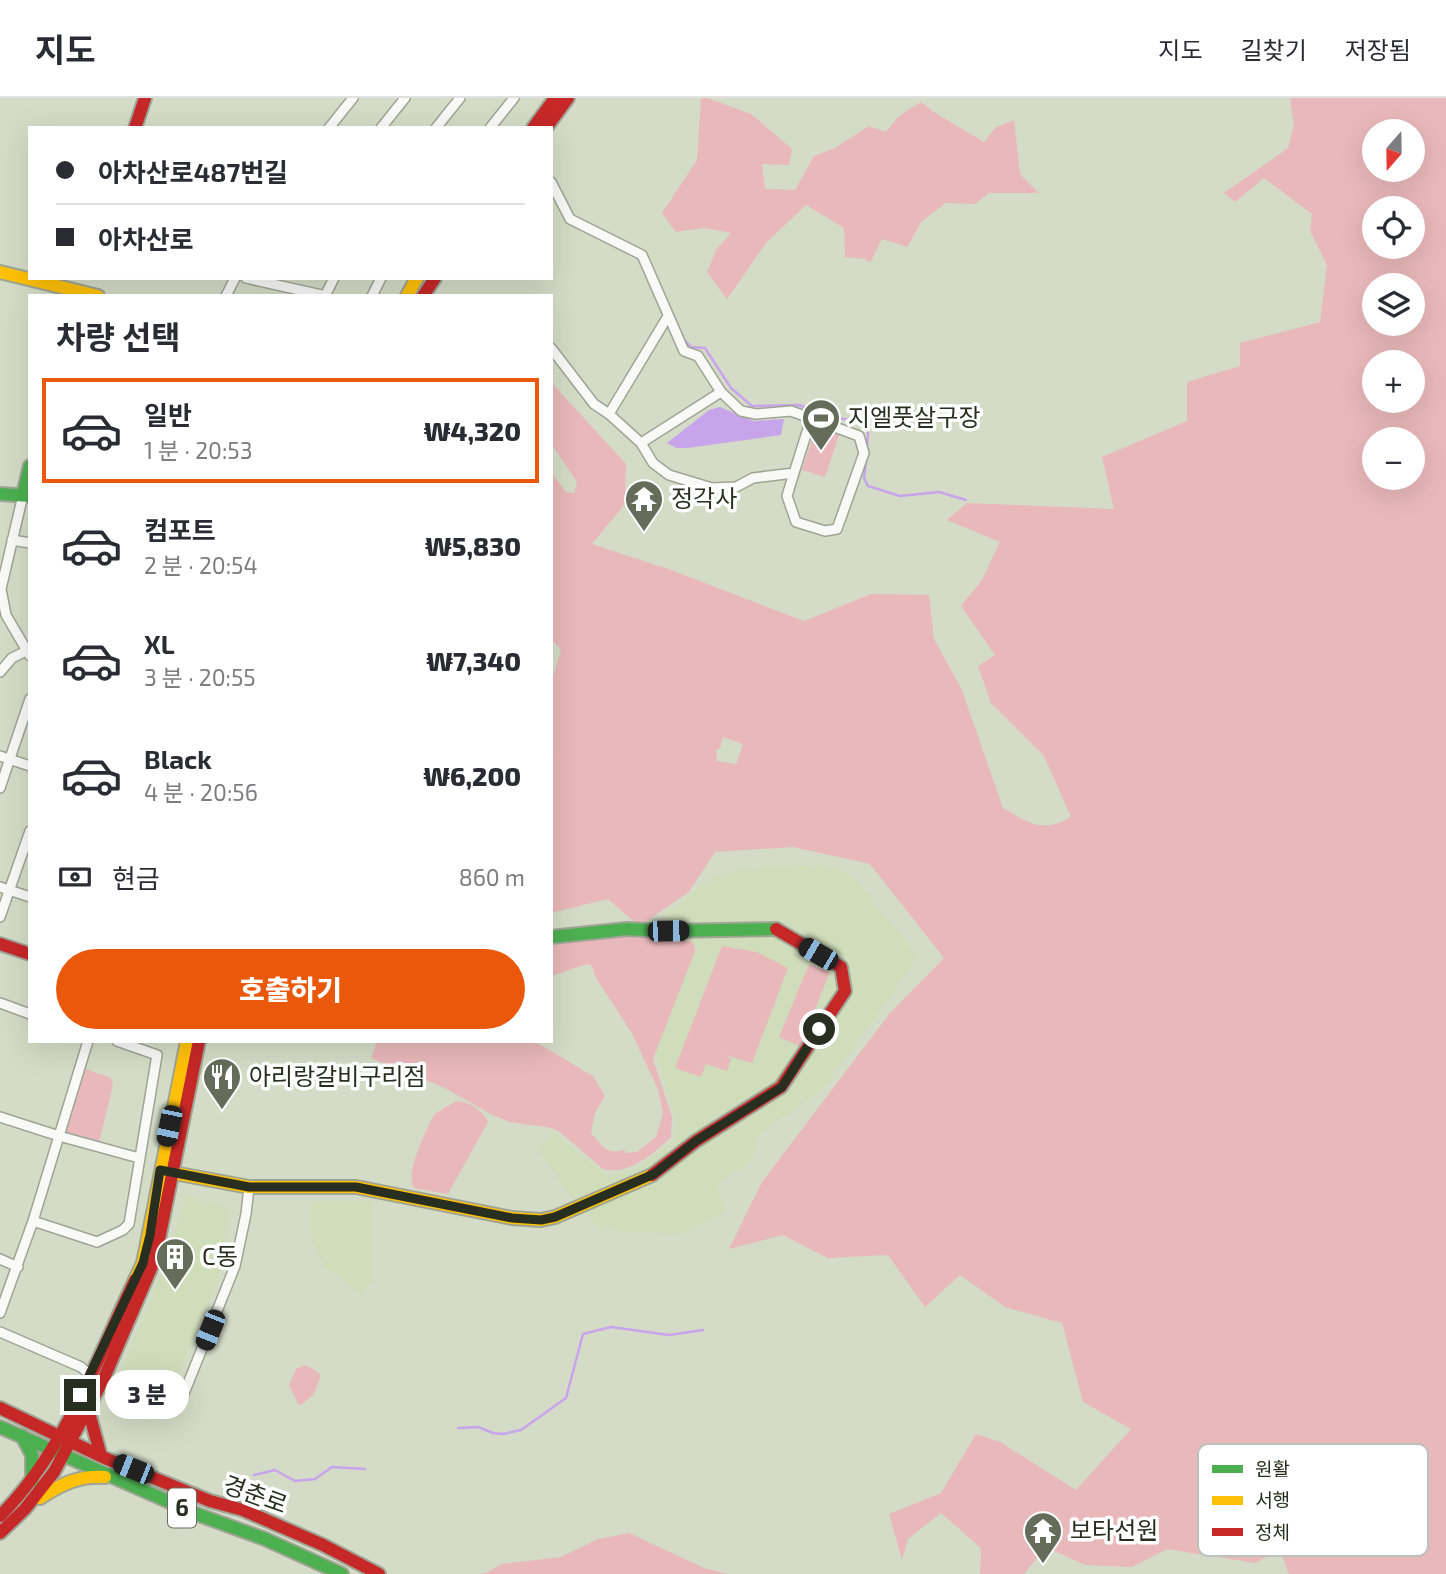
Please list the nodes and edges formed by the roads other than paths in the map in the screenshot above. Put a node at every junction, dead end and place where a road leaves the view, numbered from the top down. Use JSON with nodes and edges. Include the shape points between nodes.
{"nodes":[{"id":1,"x":145,"y":98,"type":"edge"},
{"id":2,"x":353,"y":98,"type":"edge"},
{"id":3,"x":405,"y":98,"type":"edge"},
{"id":4,"x":460,"y":98,"type":"edge"},
{"id":5,"x":514,"y":98,"type":"edge"},
{"id":6,"x":555,"y":98,"type":"edge"},
{"id":7,"x":568,"y":98,"type":"edge"},
{"id":8,"x":136,"y":126,"type":"edge"},
{"id":9,"x":333,"y":126,"type":"edge"},
{"id":10,"x":384,"y":126,"type":"edge"},
{"id":11,"x":438,"y":126,"type":"edge"},
{"id":12,"x":491,"y":126,"type":"edge"},
{"id":13,"x":534,"y":126,"type":"edge"},
{"id":14,"x":547,"y":126,"type":"edge"},
{"id":15,"x":553,"y":186,"type":"edge"},
{"id":16,"x":0,"y":272,"type":"edge"},
{"id":17,"x":28,"y":278,"type":"edge"},
{"id":18,"x":38,"y":280,"type":"edge"},
{"id":19,"x":282,"y":281,"type":"edge"},
{"id":20,"x":76,"y":288,"type":"edge"},
{"id":21,"x":92,"y":294,"type":"edge"},
{"id":22,"x":319,"y":294,"type":"edge"},
{"id":23,"x":668,"y":316,"type":"junction"},
{"id":24,"x":553,"y":351,"type":"edge"},
{"id":25,"x":721,"y":392,"type":"junction"},
{"id":26,"x":610,"y":414,"type":"junction"},
{"id":27,"x":811,"y":419,"type":"junction"},
{"id":28,"x":641,"y":443,"type":"junction"},
{"id":29,"x":794,"y":473,"type":"junction"},
{"id":30,"x":0,"y":494,"type":"edge"},
{"id":31,"x":26,"y":495,"type":"edge"},
{"id":32,"x":12,"y":540,"type":"junction"},
{"id":33,"x":28,"y":543,"type":"edge"},
{"id":34,"x":3,"y":617,"type":"edge"},
{"id":35,"x":28,"y":654,"type":"edge"},
{"id":36,"x":0,"y":672,"type":"edge"},
{"id":37,"x":28,"y":704,"type":"edge"},
{"id":38,"x":5,"y":758,"type":"edge"},
{"id":39,"x":28,"y":765,"type":"edge"},
{"id":40,"x":0,"y":788,"type":"edge"},
{"id":41,"x":28,"y":836,"type":"edge"},
{"id":42,"x":5,"y":888,"type":"edge"},
{"id":43,"x":28,"y":896,"type":"edge"},
{"id":44,"x":0,"y":916,"type":"edge"},
{"id":45,"x":553,"y":937,"type":"edge"},
{"id":46,"x":0,"y":944,"type":"edge"},
{"id":47,"x":28,"y":953,"type":"edge"},
{"id":48,"x":0,"y":1003,"type":"edge"},
{"id":49,"x":28,"y":1013,"type":"edge"},
{"id":50,"x":87,"y":1043,"type":"edge"},
{"id":51,"x":123,"y":1043,"type":"edge"},
{"id":52,"x":187,"y":1043,"type":"edge"},
{"id":53,"x":198,"y":1043,"type":"edge"},
{"id":54,"x":0,"y":1117,"type":"edge"},
{"id":55,"x":59,"y":1136,"type":"junction"},
{"id":56,"x":139,"y":1158,"type":"junction"},
{"id":57,"x":166,"y":1172,"type":"junction"},
{"id":58,"x":249,"y":1187,"type":"junction"},
{"id":59,"x":33,"y":1221,"type":"junction"},
{"id":60,"x":0,"y":1259,"type":"edge"},
{"id":61,"x":18,"y":1267,"type":"junction"},
{"id":62,"x":0,"y":1313,"type":"edge"},
{"id":63,"x":0,"y":1332,"type":"edge"},
{"id":64,"x":90,"y":1375,"type":"junction"},
{"id":65,"x":183,"y":1396,"type":"dead end"},
{"id":66,"x":0,"y":1408,"type":"edge"},
{"id":67,"x":88,"y":1409,"type":"junction"},
{"id":68,"x":0,"y":1427,"type":"edge"},
{"id":69,"x":22,"y":1436,"type":"junction"},
{"id":70,"x":65,"y":1439,"type":"junction"},
{"id":71,"x":59,"y":1451,"type":"junction"},
{"id":72,"x":101,"y":1456,"type":"junction"},
{"id":73,"x":114,"y":1479,"type":"junction"},
{"id":74,"x":32,"y":1482,"type":"junction"},
{"id":75,"x":24,"y":1509,"type":"junction"},
{"id":76,"x":2,"y":1510,"type":"edge"},
{"id":77,"x":0,"y":1533,"type":"edge"},
{"id":78,"x":342,"y":1574,"type":"edge"},
{"id":79,"x":379,"y":1574,"type":"edge"}],
"edges":[{"from":1,"to":8,"type":"main road"},
{"from":2,"to":9,"type":"street"},
{"from":3,"to":10,"type":"street"},
{"from":4,"to":11,"type":"street"},
{"from":5,"to":12,"type":"street"},
{"from":6,"to":13,"type":"main road"},
{"from":7,"to":14,"type":"main road"},
{"from":15,"to":23,"type":"street","via":[[570,219],[642,255]]},
{"from":16,"to":17,"type":"main road"},
{"from":18,"to":20,"type":"main road"},
{"from":19,"to":22,"type":"street"},
{"from":20,"to":21,"type":"main road"},
{"from":23,"to":25,"type":"street","via":[[684,351],[698,356]]},
{"from":23,"to":26,"type":"street"},
{"from":24,"to":26,"type":"street","via":[[594,404]]},
{"from":25,"to":27,"type":"street","via":[[741,411],[791,411]]},
{"from":25,"to":28,"type":"street"},
{"from":26,"to":28,"type":"street"},
{"from":27,"to":29,"type":"street"},
{"from":27,"to":29,"type":"street","via":[[859,436],[863,453],[836,529],[825,531],[796,522],[787,496]]},
{"from":28,"to":29,"type":"street","via":[[653,463],[669,475],[712,488]]},
{"from":30,"to":31,"type":"main road"},
{"from":31,"to":32,"type":"street"},
{"from":32,"to":33,"type":"street"},
{"from":32,"to":34,"type":"street","via":[[1,589]]},
{"from":34,"to":35,"type":"street"},
{"from":35,"to":36,"type":"street","via":[[12,658]]},
{"from":37,"to":38,"type":"street"},
{"from":38,"to":39,"type":"street"},
{"from":38,"to":40,"type":"street"},
{"from":41,"to":42,"type":"street"},
{"from":42,"to":43,"type":"street"},
{"from":42,"to":44,"type":"street"},
{"from":45,"to":58,"type":"main road","via":[[627,929],[774,928],[841,967],[845,991],[782,1087],[696,1141],[654,1174],[555,1217],[512,1218],[356,1187]]},
{"from":46,"to":47,"type":"main road"},
{"from":48,"to":49,"type":"street"},
{"from":50,"to":55,"type":"street"},
{"from":51,"to":56,"type":"street","via":[[157,1055]]},
{"from":52,"to":57,"type":"main road"},
{"from":53,"to":57,"type":"main road"},
{"from":54,"to":55,"type":"street"},
{"from":55,"to":56,"type":"street"},
{"from":55,"to":59,"type":"street"},
{"from":56,"to":59,"type":"street","via":[[129,1224],[123,1230],[97,1242]]},
{"from":57,"to":58,"type":"main road"},
{"from":57,"to":64,"type":"main road","via":[[143,1263]]},
{"from":57,"to":67,"type":"main road","via":[[155,1259]]},
{"from":58,"to":65,"type":"street","via":[[235,1266]]},
{"from":59,"to":61,"type":"street"},
{"from":60,"to":61,"type":"street"},
{"from":61,"to":62,"type":"street"},
{"from":63,"to":64,"type":"street"},
{"from":64,"to":70,"type":"main road"},
{"from":66,"to":70,"type":"main road","name":"경춘로"},
{"from":67,"to":70,"type":"main road"},
{"from":67,"to":72,"type":"main road"},
{"from":68,"to":69,"type":"main road","name":"경춘로","number":"6"},
{"from":69,"to":71,"type":"main road","name":"경춘로","number":"6"},
{"from":69,"to":74,"type":"main road","via":[[32,1455]]},
{"from":70,"to":71,"type":"main road"},
{"from":70,"to":72,"type":"main road","name":"경춘로"},
{"from":71,"to":73,"type":"main road","name":"경춘로","number":"6"},
{"from":71,"to":74,"type":"main road"},
{"from":71,"to":75,"type":"main road","via":[[54,1472]]},
{"from":72,"to":79,"type":"main road","name":"경춘로","via":[[243,1510]]},
{"from":73,"to":75,"type":"main road","via":[[93,1475],[70,1480]]},
{"from":73,"to":78,"type":"main road","name":"경춘로","number":"6"},
{"from":74,"to":76,"type":"main road"},
{"from":75,"to":77,"type":"main road"}]}
